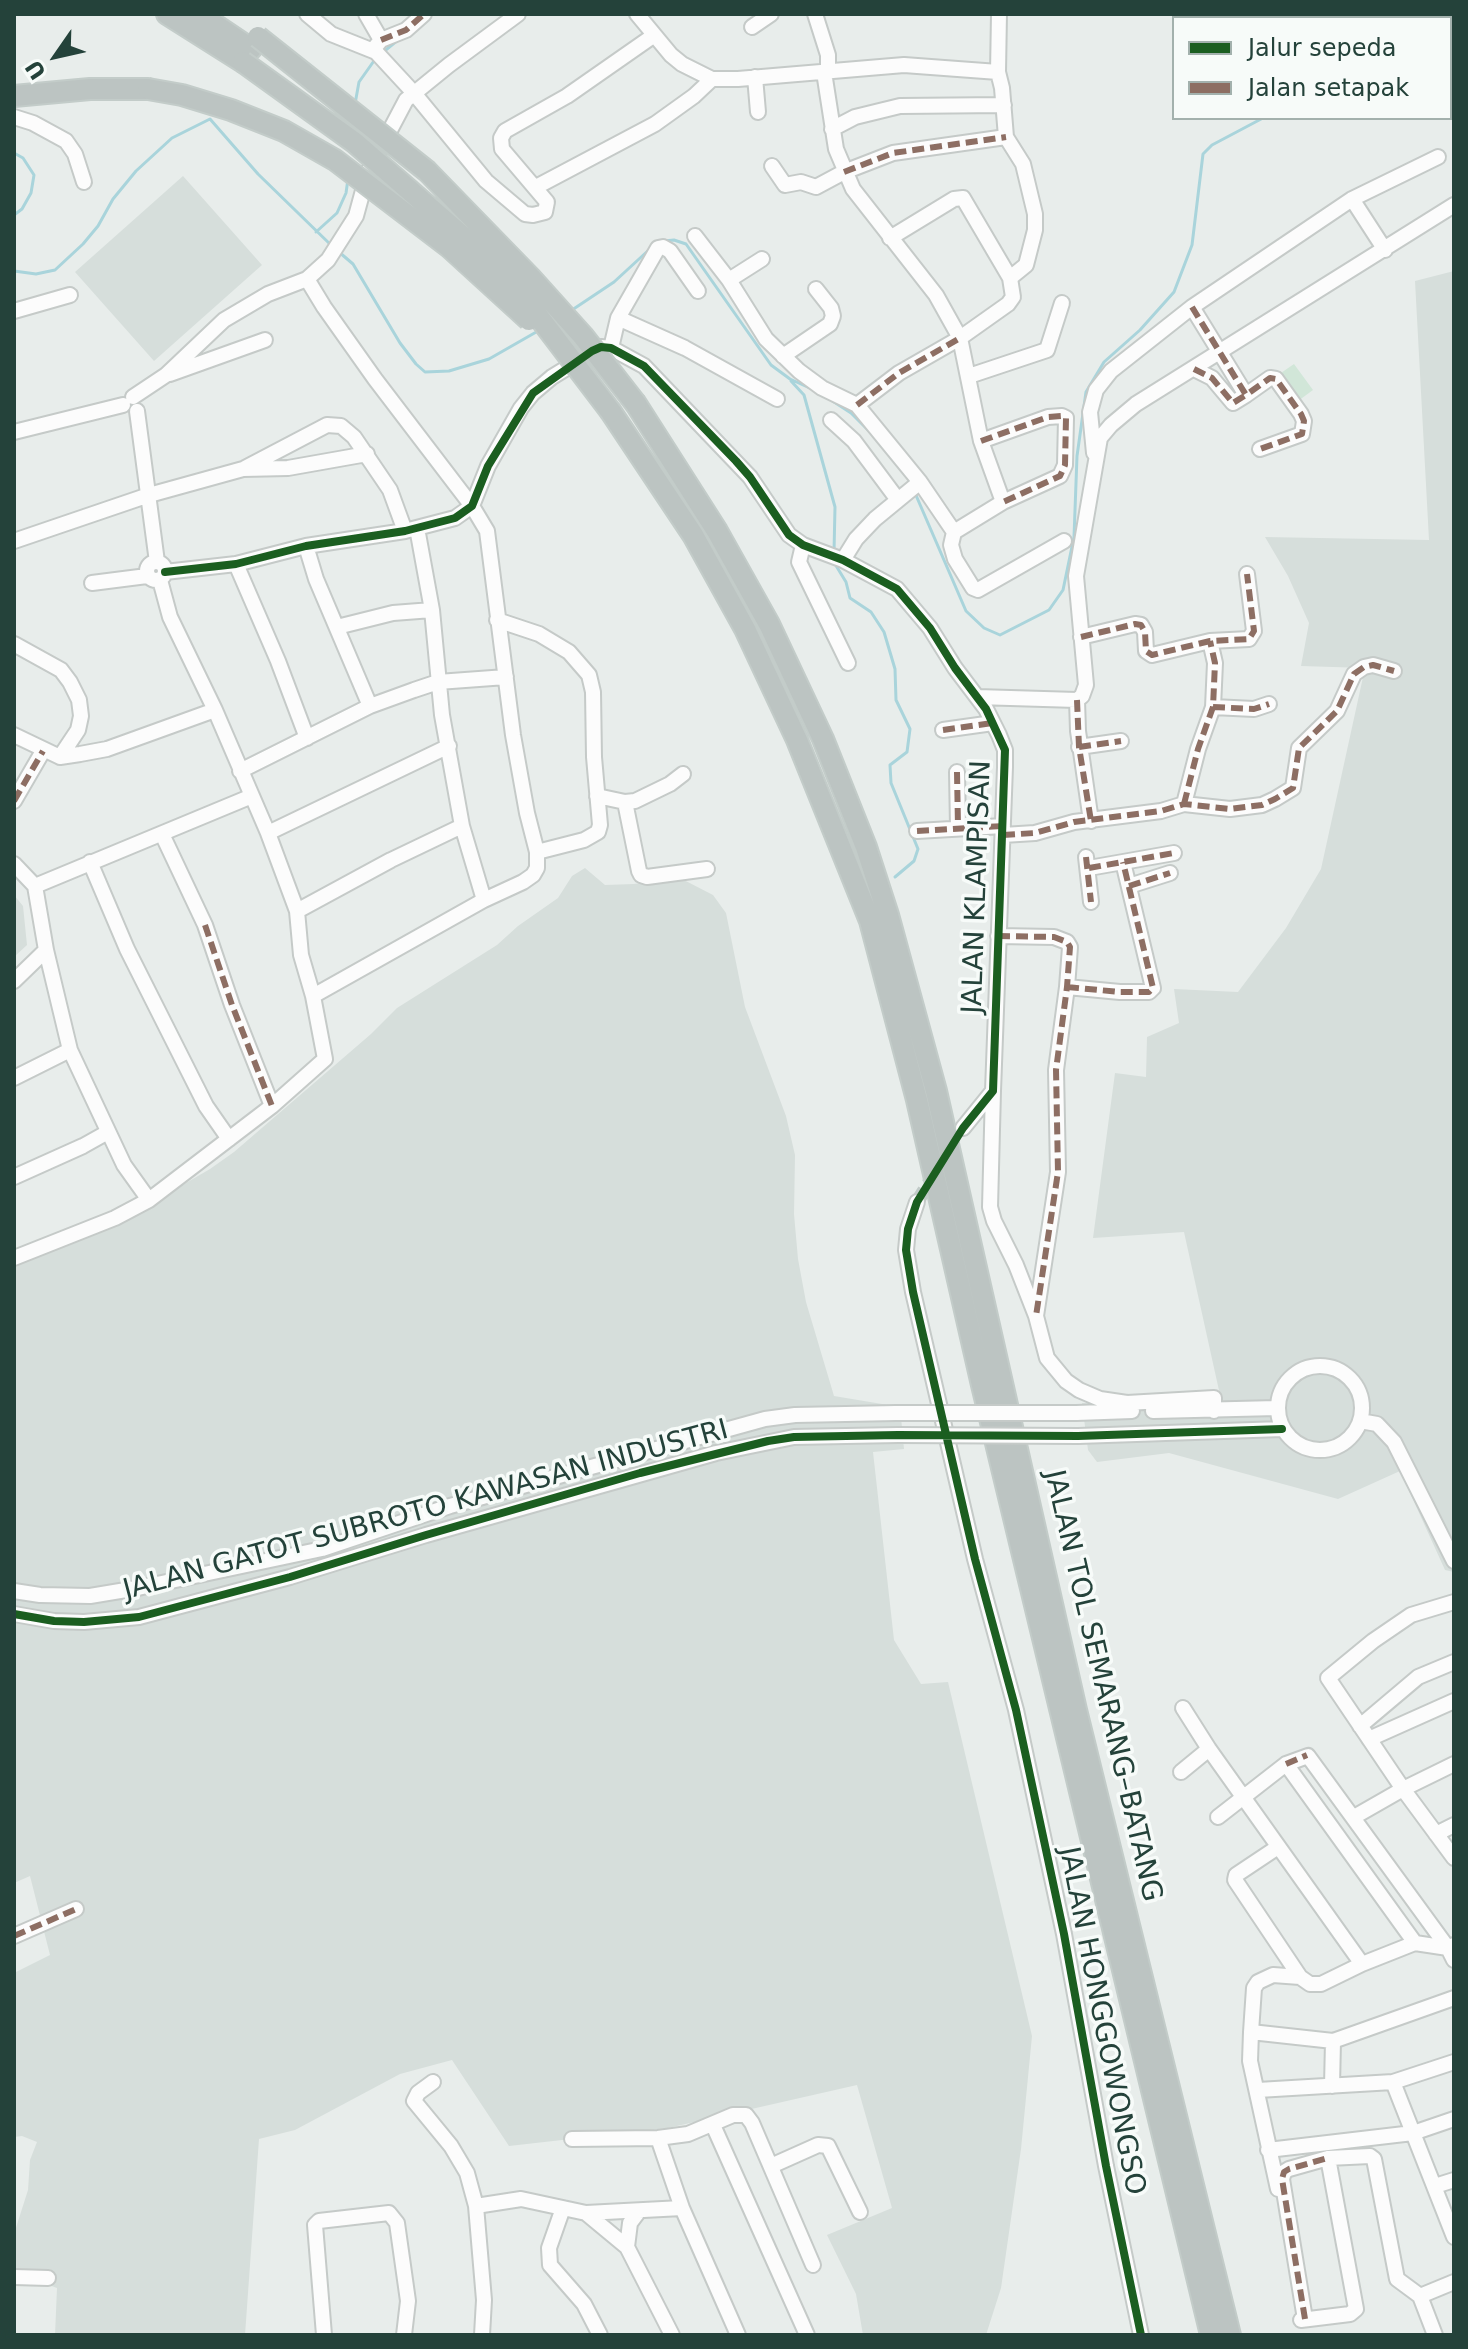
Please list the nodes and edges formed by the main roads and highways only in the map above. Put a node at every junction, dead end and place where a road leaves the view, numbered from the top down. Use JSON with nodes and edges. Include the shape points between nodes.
{"nodes":[{"id":1,"x":167,"y":14,"type":"edge"},
{"id":2,"x":199,"y":14,"type":"edge"},
{"id":3,"x":224,"y":14,"type":"edge"},
{"id":4,"x":251,"y":49,"type":"junction"},
{"id":5,"x":14,"y":96,"type":"edge"},
{"id":6,"x":568,"y":354,"type":"junction"},
{"id":7,"x":879,"y":918,"type":"junction"},
{"id":8,"x":1211,"y":2335,"type":"edge"},
{"id":9,"x":1230,"y":2335,"type":"edge"}],
"edges":[{"from":1,"to":4,"type":"highway"},
{"from":2,"to":4,"type":"highway"},
{"from":3,"to":4,"type":"highway"},
{"from":4,"to":6,"type":"highway","bridge":true,"via":[[519,291]]},
{"from":4,"to":7,"type":"highway","name":"JALAN TOL SEMARANG–BATANG","bridge":true,"via":[[427,171],[583,336],[636,404],[769,624],[866,847]]},
{"from":5,"to":6,"type":"highway","bridge":true,"via":[[148,89],[231,110],[284,131],[335,160],[449,247]]},
{"from":6,"to":7,"type":"highway","name":"JALAN TOL SEMARANG–BATANG","bridge":true,"via":[[693,535],[745,629],[840,847]]},
{"from":7,"to":8,"type":"highway","name":"JALAN TOL SEMARANG–BATANG","via":[[982,1385]]},
{"from":7,"to":9,"type":"highway","name":"JALAN TOL SEMARANG–BATANG","via":[[936,1091],[1076,1710]]}]}
